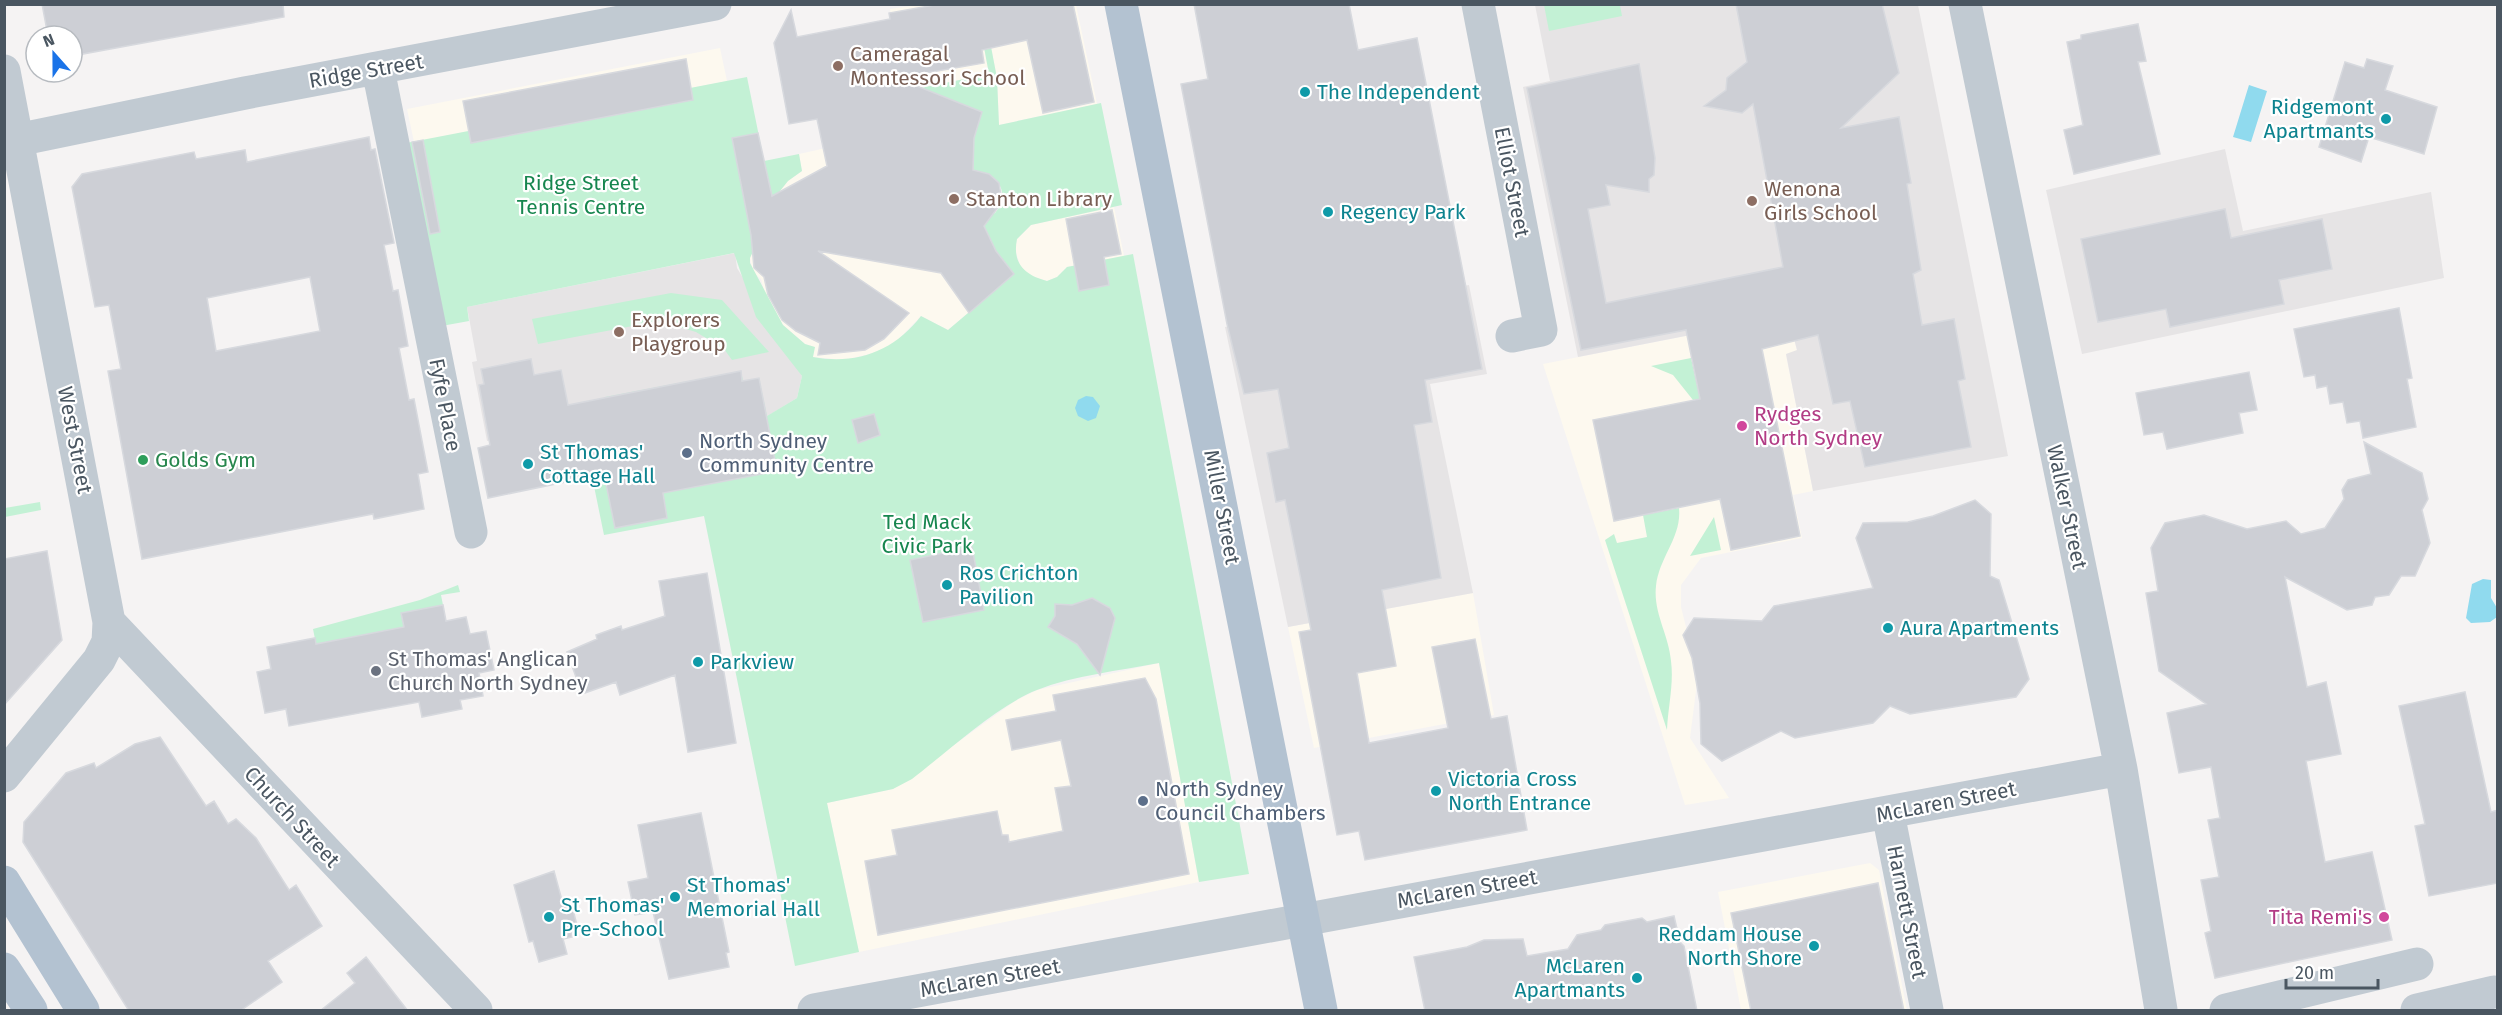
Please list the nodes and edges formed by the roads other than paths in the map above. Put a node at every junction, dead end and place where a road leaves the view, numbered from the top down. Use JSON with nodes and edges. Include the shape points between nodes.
{"nodes":[{"id":1,"x":715,"y":4,"type":"edge"},
{"id":2,"x":1121,"y":4,"type":"edge"},
{"id":3,"x":1478,"y":4,"type":"edge"},
{"id":4,"x":1965,"y":4,"type":"edge"},
{"id":5,"x":378,"y":69,"type":"junction"},
{"id":6,"x":4,"y":71,"type":"edge"},
{"id":7,"x":17,"y":140,"type":"junction"},
{"id":8,"x":1512,"y":336,"type":"dead end"},
{"id":9,"x":471,"y":532,"type":"dead end"},
{"id":10,"x":109,"y":622,"type":"junction"},
{"id":11,"x":2121,"y":769,"type":"junction"},
{"id":12,"x":4,"y":776,"type":"edge"},
{"id":13,"x":1888,"y":813,"type":"junction"},
{"id":14,"x":4,"y":882,"type":"edge"},
{"id":15,"x":1301,"y":919,"type":"junction"},
{"id":16,"x":2417,"y":964,"type":"dead end"},
{"id":17,"x":4,"y":969,"type":"edge"},
{"id":18,"x":2494,"y":992,"type":"dead end"},
{"id":19,"x":31,"y":1011,"type":"edge"},
{"id":20,"x":83,"y":1011,"type":"edge"},
{"id":21,"x":476,"y":1011,"type":"edge"},
{"id":22,"x":814,"y":1011,"type":"edge"},
{"id":23,"x":1321,"y":1011,"type":"edge"},
{"id":24,"x":1927,"y":1011,"type":"edge"},
{"id":25,"x":2161,"y":1011,"type":"edge"},
{"id":26,"x":2226,"y":1011,"type":"edge"},
{"id":27,"x":2417,"y":1011,"type":"edge"}],
"edges":[{"from":1,"to":5,"type":"street","name":"Ridge Street"},
{"from":2,"to":15,"type":"main road","name":"Miller Street"},
{"from":3,"to":8,"type":"street","name":"Elliot Street","via":[[1541,330]]},
{"from":4,"to":11,"type":"street","name":"Walker Street"},
{"from":5,"to":7,"type":"street","name":"Ridge Street"},
{"from":5,"to":9,"type":"street","name":"Fyfe Place"},
{"from":6,"to":7,"type":"street","name":"West Street"},
{"from":7,"to":10,"type":"street","name":"West Street"},
{"from":10,"to":12,"type":"street","name":"West Street","via":[[108,642],[99,660]]},
{"from":10,"to":21,"type":"street","name":"Church Street"},
{"from":11,"to":13,"type":"street","name":"McLaren Street"},
{"from":11,"to":25,"type":"street","name":"Walker Street"},
{"from":13,"to":15,"type":"street","name":"McLaren Street"},
{"from":13,"to":24,"type":"street","name":"Harnett Street"},
{"from":14,"to":20,"type":"main road"},
{"from":15,"to":22,"type":"street","name":"McLaren Street"},
{"from":15,"to":23,"type":"main road","name":"Miller Street"},
{"from":16,"to":26,"type":"street"},
{"from":17,"to":19,"type":"main road"},
{"from":18,"to":27,"type":"street"}]}
